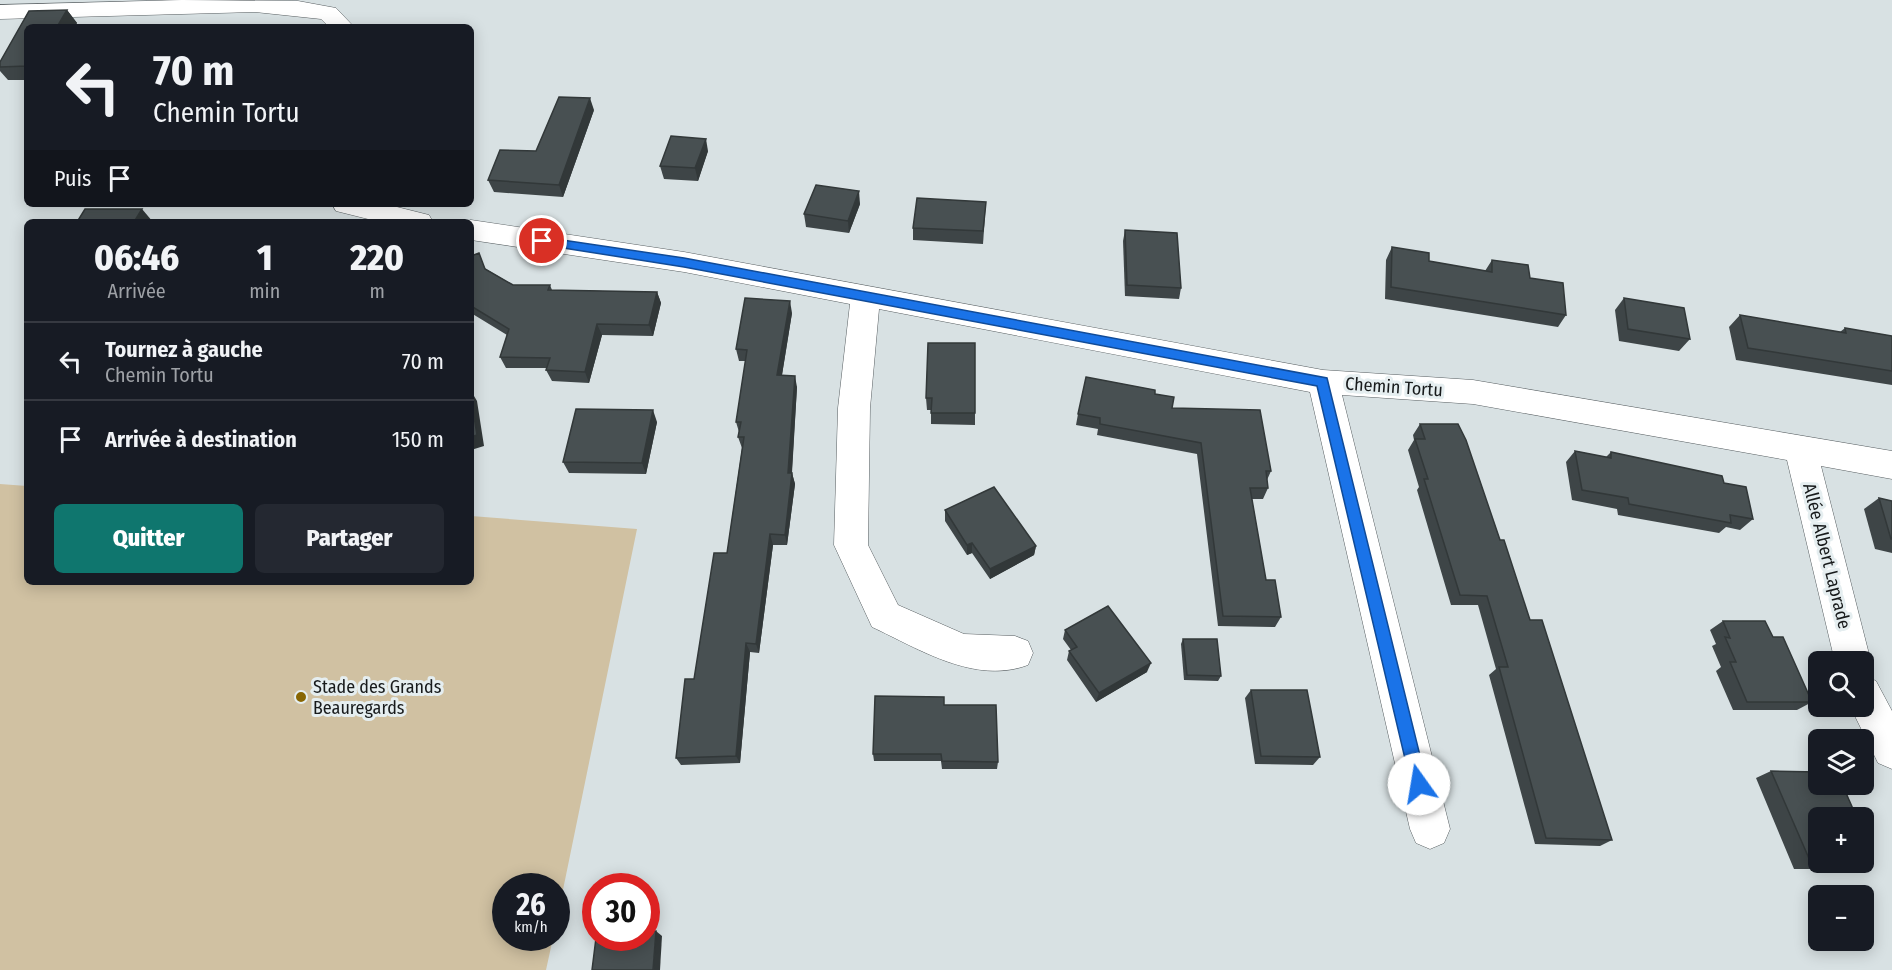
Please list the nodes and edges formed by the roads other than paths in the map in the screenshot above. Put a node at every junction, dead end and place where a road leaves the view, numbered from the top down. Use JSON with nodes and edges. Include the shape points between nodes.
{"nodes":[{"id":1,"x":0,"y":12,"type":"edge"},
{"id":2,"x":339,"y":24,"type":"edge"},
{"id":3,"x":358,"y":207,"type":"edge"},
{"id":4,"x":407,"y":219,"type":"edge"},
{"id":5,"x":474,"y":230,"type":"edge"},
{"id":6,"x":865,"y":298,"type":"junction"},
{"id":7,"x":1323,"y":382,"type":"junction"},
{"id":8,"x":1801,"y":449,"type":"junction"},
{"id":9,"x":1892,"y":465,"type":"edge"},
{"id":10,"x":1850,"y":651,"type":"edge"},
{"id":11,"x":1015,"y":653,"type":"dead end"},
{"id":12,"x":1874,"y":715,"type":"edge"},
{"id":13,"x":1892,"y":750,"type":"edge"},
{"id":14,"x":1430,"y":829,"type":"dead end"}],
"edges":[{"from":1,"to":2,"type":"street","via":[[255,5],[328,14]]},
{"from":3,"to":4,"type":"street"},
{"from":5,"to":6,"type":"street","name":"Chemin Tortu","via":[[684,262]]},
{"from":6,"to":7,"type":"street","name":"Chemin Tortu"},
{"from":6,"to":11,"type":"street","via":[[854,408],[851,545],[885,616],[962,651]]},
{"from":7,"to":8,"type":"street","name":"Chemin Tortu","via":[[1473,392]]},
{"from":7,"to":14,"type":"street"},
{"from":8,"to":9,"type":"street","name":"Chemin Tortu"},
{"from":8,"to":10,"type":"street","name":"Allée Albert Laprade"},
{"from":12,"to":13,"type":"street"}]}
